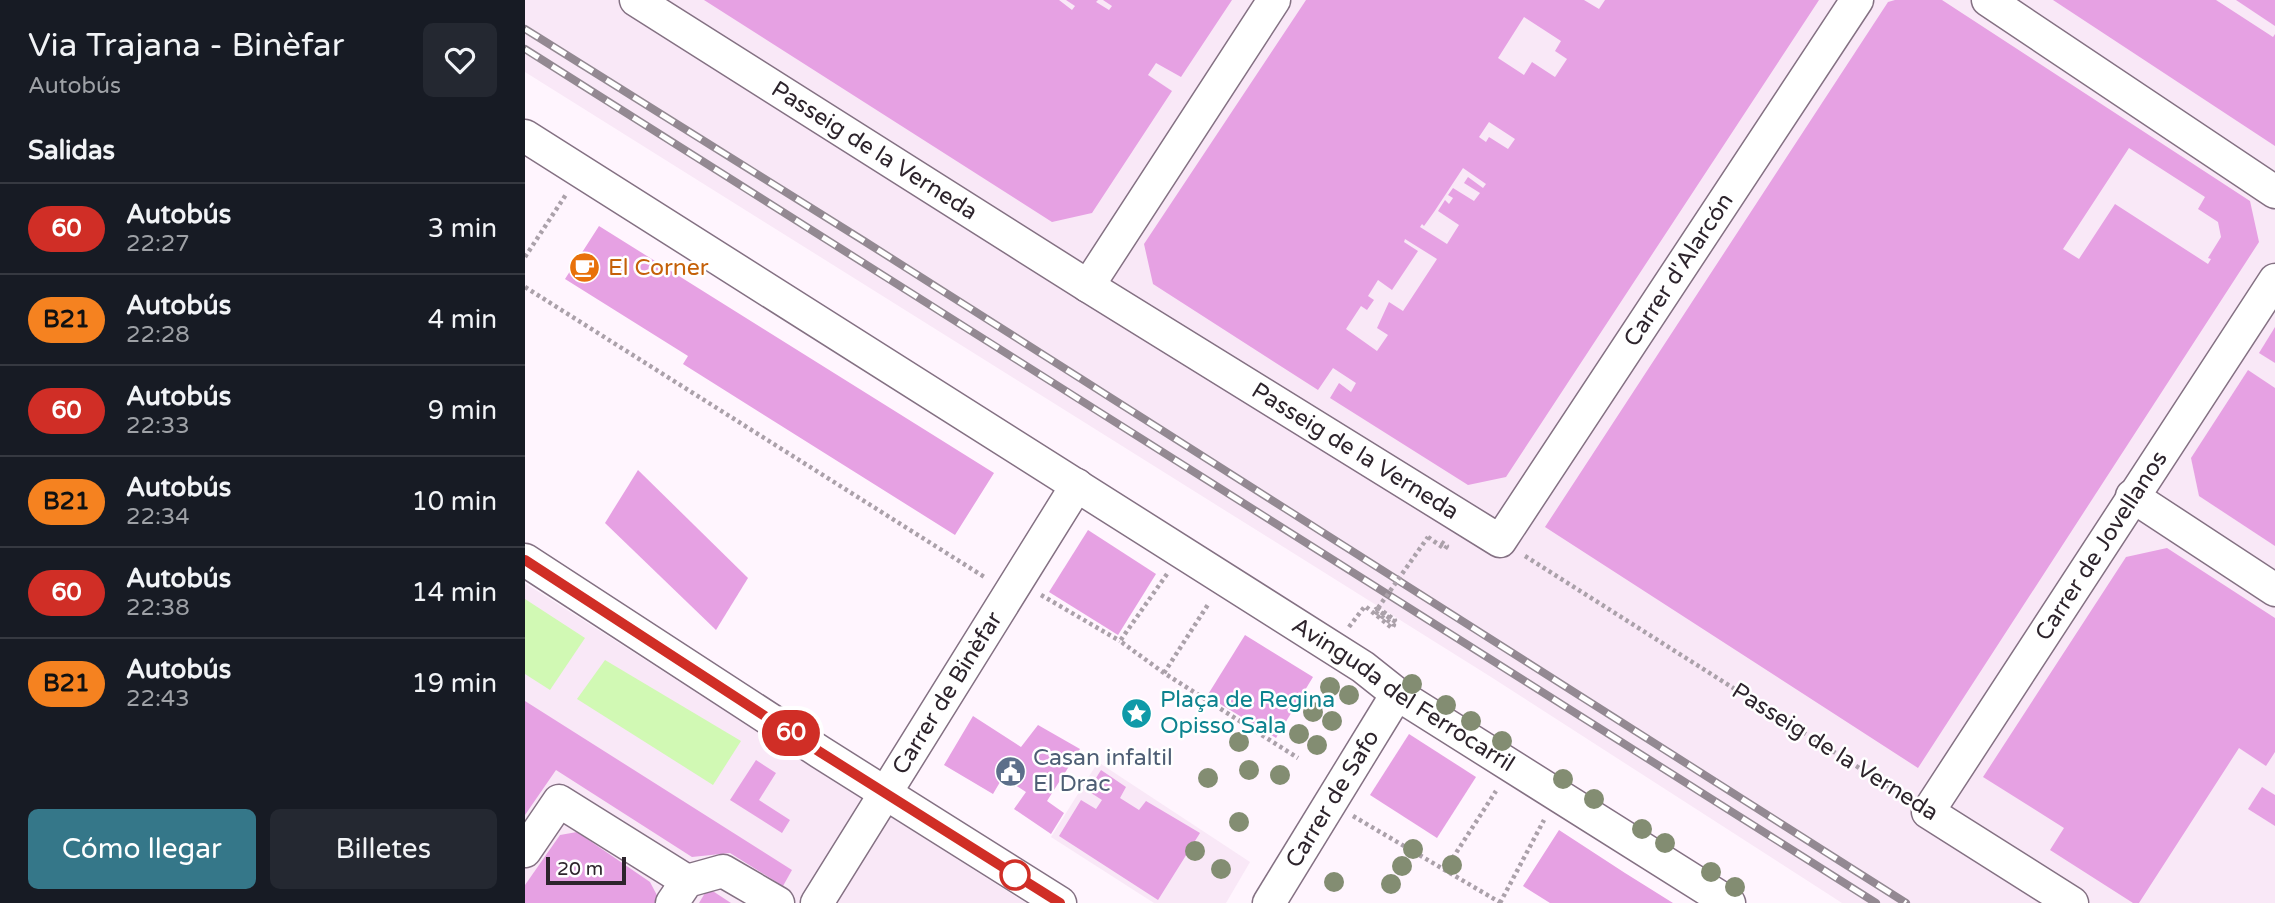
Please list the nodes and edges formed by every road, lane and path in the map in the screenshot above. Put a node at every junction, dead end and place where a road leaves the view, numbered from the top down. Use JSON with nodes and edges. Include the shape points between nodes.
{"nodes":[{"id":1,"x":636,"y":0,"type":"edge"},
{"id":2,"x":1273,"y":0,"type":"edge"},
{"id":3,"x":1857,"y":0,"type":"edge"},
{"id":4,"x":1988,"y":0,"type":"edge"},
{"id":5,"x":525,"y":136,"type":"edge"},
{"id":6,"x":569,"y":189,"type":"dead end"},
{"id":7,"x":2275,"y":192,"type":"edge"},
{"id":8,"x":525,"y":257,"type":"edge"},
{"id":9,"x":2275,"y":280,"type":"edge"},
{"id":10,"x":1088,"y":286,"type":"junction"},
{"id":11,"x":525,"y":287,"type":"edge"},
{"id":12,"x":1077,"y":485,"type":"junction"},
{"id":13,"x":2132,"y":496,"type":"junction"},
{"id":14,"x":1428,"y":537,"type":"dead end"},
{"id":15,"x":1500,"y":541,"type":"junction"},
{"id":16,"x":1179,"y":551,"type":"junction"},
{"id":17,"x":525,"y":560,"type":"edge"},
{"id":18,"x":987,"y":578,"type":"dead end"},
{"id":19,"x":2275,"y":590,"type":"edge"},
{"id":20,"x":1041,"y":595,"type":"dead end"},
{"id":21,"x":1214,"y":596,"type":"dead end"},
{"id":22,"x":1355,"y":620,"type":"dead end"},
{"id":23,"x":1120,"y":642,"type":"junction"},
{"id":24,"x":1164,"y":673,"type":"junction"},
{"id":25,"x":1398,"y":694,"type":"junction"},
{"id":26,"x":1298,"y":758,"type":"dead end"},
{"id":27,"x":885,"y":793,"type":"junction"},
{"id":28,"x":1494,"y":794,"type":"dead end"},
{"id":29,"x":1343,"y":810,"type":"dead end"},
{"id":30,"x":1928,"y":811,"type":"junction"},
{"id":31,"x":1547,"y":814,"type":"dead end"},
{"id":32,"x":525,"y":851,"type":"edge"},
{"id":33,"x":1445,"y":870,"type":"junction"},
{"id":34,"x":680,"y":892,"type":"edge"},
{"id":35,"x":778,"y":903,"type":"edge"},
{"id":36,"x":817,"y":903,"type":"edge"},
{"id":37,"x":1060,"y":903,"type":"edge"},
{"id":38,"x":1269,"y":903,"type":"edge"},
{"id":39,"x":1500,"y":903,"type":"edge"},
{"id":40,"x":1729,"y":903,"type":"edge"},
{"id":41,"x":2072,"y":903,"type":"edge"}],
"edges":[{"from":1,"to":10,"type":"street","name":"Passeig de la Verneda"},
{"from":2,"to":10,"type":"street"},
{"from":3,"to":15,"type":"street","name":"Carrer d'Alarcón"},
{"from":4,"to":7,"type":"street"},
{"from":5,"to":12,"type":"street"},
{"from":6,"to":8,"type":"path"},
{"from":9,"to":13,"type":"street","name":"Carrer de Jovellanos"},
{"from":10,"to":15,"type":"street","name":"Passeig de la Verneda"},
{"from":11,"to":18,"type":"path"},
{"from":12,"to":16,"type":"street","name":"Avinguda del Ferrocarril"},
{"from":12,"to":27,"type":"street","name":"Carrer de Binèfar"},
{"from":13,"to":19,"type":"street"},
{"from":13,"to":30,"type":"street","name":"Carrer de Jovellanos"},
{"from":14,"to":22,"type":"path","bridge":true,"via":[[1378,608],[1395,620],[1374,611],[1394,625],[1392,628],[1365,606]]},
{"from":15,"to":30,"type":"path","name":"Passeig de la Verneda"},
{"from":16,"to":23,"type":"path"},
{"from":16,"to":25,"type":"street","name":"Avinguda del Ferrocarril"},
{"from":17,"to":27,"type":"street"},
{"from":20,"to":23,"type":"path"},
{"from":21,"to":24,"type":"path"},
{"from":23,"to":24,"type":"path"},
{"from":24,"to":26,"type":"path"},
{"from":25,"to":38,"type":"street","name":"Carrer de Safo"},
{"from":25,"to":40,"type":"street","name":"Avinguda del Ferrocarril"},
{"from":27,"to":36,"type":"street","name":"Carrer de Binèfar"},
{"from":27,"to":37,"type":"street"},
{"from":28,"to":33,"type":"path"},
{"from":29,"to":33,"type":"path"},
{"from":30,"to":41,"type":"street","name":"Passeig de la Verneda"},
{"from":31,"to":39,"type":"path"},
{"from":32,"to":34,"type":"street","via":[[559,801]]},
{"from":33,"to":39,"type":"path"},
{"from":34,"to":35,"type":"street","via":[[723,871]]}]}
